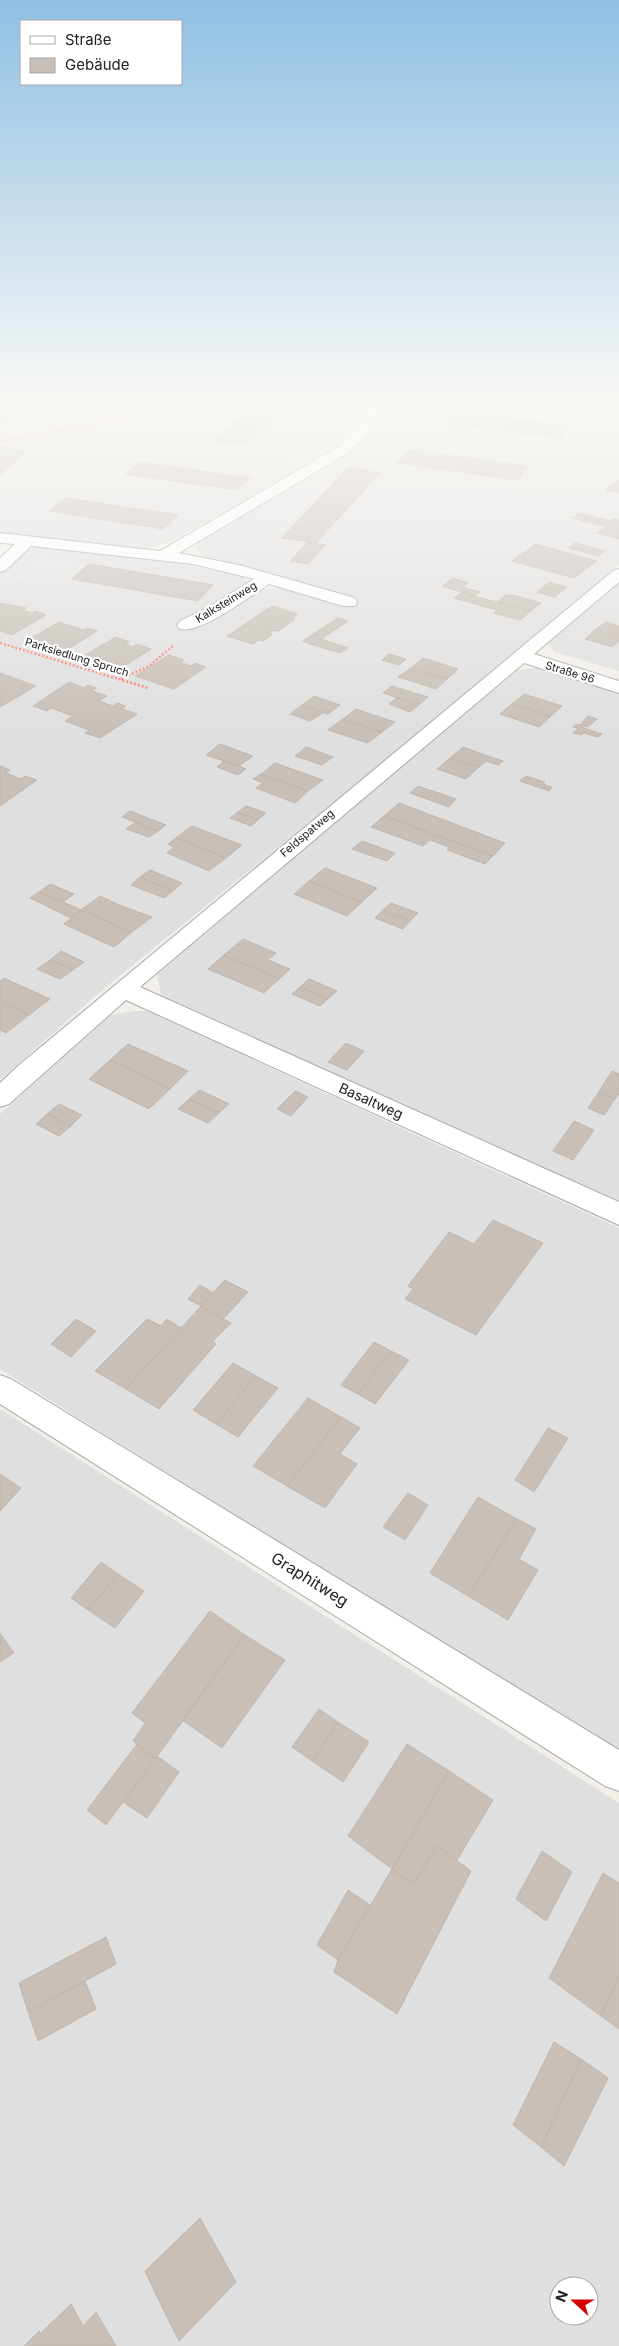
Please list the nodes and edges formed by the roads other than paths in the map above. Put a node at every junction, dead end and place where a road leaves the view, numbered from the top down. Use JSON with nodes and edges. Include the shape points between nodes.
{"nodes":[{"id":1,"x":234,"y":513,"type":"edge"},
{"id":2,"x":0,"y":538,"type":"edge"},
{"id":3,"x":28,"y":540,"type":"junction"},
{"id":4,"x":164,"y":555,"type":"junction"},
{"id":5,"x":0,"y":567,"type":"edge"},
{"id":6,"x":619,"y":574,"type":"edge"},
{"id":7,"x":267,"y":578,"type":"junction"},
{"id":8,"x":349,"y":602,"type":"dead end"},
{"id":9,"x":186,"y":625,"type":"dead end"},
{"id":10,"x":521,"y":656,"type":"junction"},
{"id":11,"x":619,"y":686,"type":"edge"},
{"id":12,"x":123,"y":989,"type":"junction"},
{"id":13,"x":0,"y":1098,"type":"edge"},
{"id":14,"x":619,"y":1214,"type":"edge"},
{"id":15,"x":0,"y":1388,"type":"edge"},
{"id":16,"x":619,"y":1772,"type":"edge"}],
"edges":[{"from":1,"to":4,"type":"street"},
{"from":2,"to":3,"type":"street","name":"Kalksteinweg"},
{"from":3,"to":4,"type":"street","name":"Kalksteinweg"},
{"from":3,"to":5,"type":"street"},
{"from":4,"to":7,"type":"street","name":"Kalksteinweg","via":[[225,566]]},
{"from":6,"to":10,"type":"street","name":"Feldspatweg"},
{"from":7,"to":8,"type":"street","name":"Kalksteinweg"},
{"from":7,"to":9,"type":"street","name":"Kalksteinweg"},
{"from":10,"to":11,"type":"street","name":"Straße 96"},
{"from":10,"to":12,"type":"street","name":"Feldspatweg"},
{"from":12,"to":13,"type":"street","name":"Feldspatweg"},
{"from":12,"to":14,"type":"street","name":"Basaltweg"},
{"from":15,"to":16,"type":"street","name":"Graphitweg"}]}
